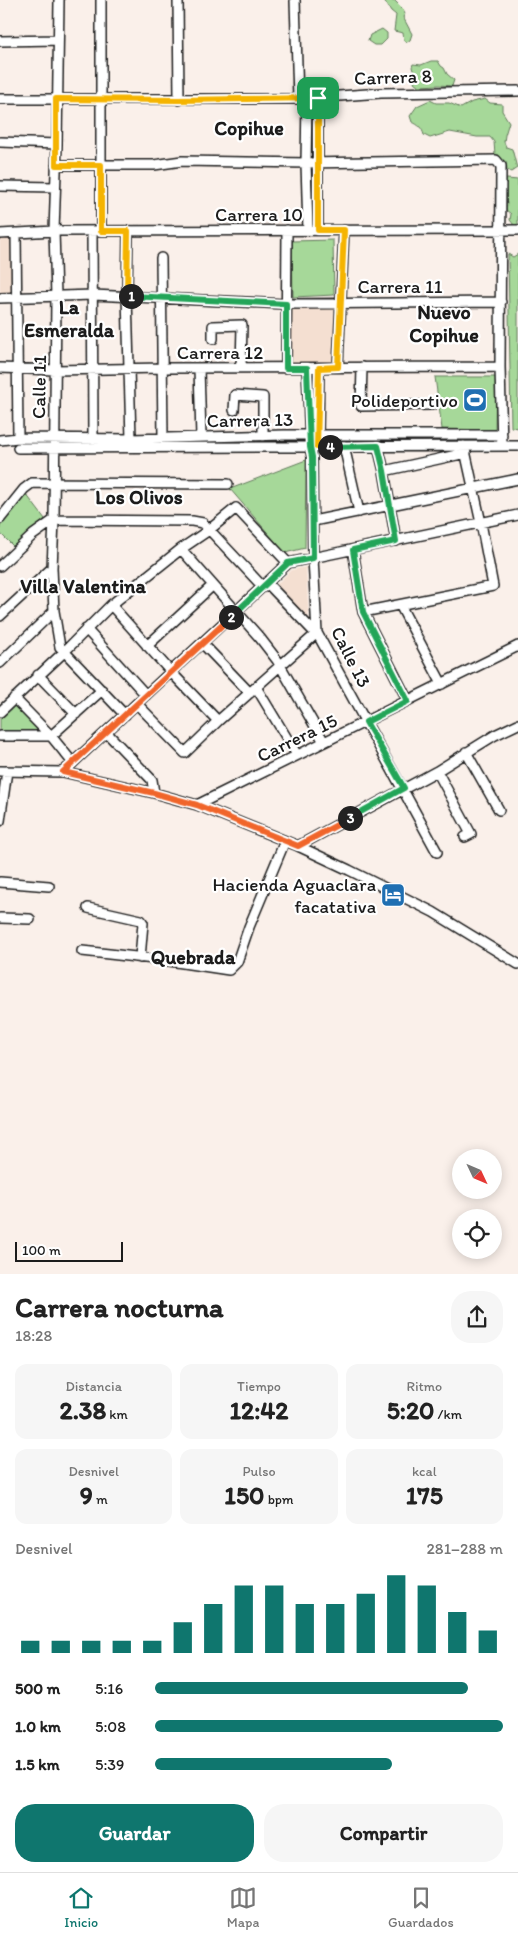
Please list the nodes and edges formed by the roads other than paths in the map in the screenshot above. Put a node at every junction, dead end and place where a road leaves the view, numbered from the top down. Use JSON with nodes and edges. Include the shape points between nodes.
{"nodes":[{"id":1,"x":59,"y":0,"type":"edge"},
{"id":2,"x":101,"y":0,"type":"edge"},
{"id":3,"x":178,"y":0,"type":"edge"},
{"id":4,"x":295,"y":0,"type":"edge"},
{"id":5,"x":58,"y":40,"type":"junction"},
{"id":6,"x":0,"y":41,"type":"edge"},
{"id":7,"x":518,"y":91,"type":"edge"},
{"id":8,"x":102,"y":98,"type":"junction"},
{"id":9,"x":318,"y":98,"type":"junction"},
{"id":10,"x":0,"y":99,"type":"edge"},
{"id":11,"x":56,"y":99,"type":"junction"},
{"id":12,"x":303,"y":99,"type":"junction"},
{"id":13,"x":178,"y":100,"type":"junction"},
{"id":14,"x":0,"y":142,"type":"edge"},
{"id":15,"x":57,"y":144,"type":"junction"},
{"id":16,"x":318,"y":163,"type":"junction"},
{"id":17,"x":306,"y":164,"type":"junction"},
{"id":18,"x":56,"y":165,"type":"junction"},
{"id":19,"x":101,"y":165,"type":"junction"},
{"id":20,"x":0,"y":186,"type":"edge"},
{"id":21,"x":55,"y":187,"type":"junction"},
{"id":22,"x":287,"y":230,"type":"junction"},
{"id":23,"x":308,"y":230,"type":"junction"},
{"id":24,"x":318,"y":230,"type":"junction"},
{"id":25,"x":344,"y":230,"type":"junction"},
{"id":26,"x":502,"y":230,"type":"junction"},
{"id":27,"x":518,"y":230,"type":"edge"},
{"id":28,"x":54,"y":231,"type":"junction"},
{"id":29,"x":97,"y":231,"type":"junction"},
{"id":30,"x":128,"y":231,"type":"junction"},
{"id":31,"x":16,"y":233,"type":"junction"},
{"id":32,"x":0,"y":234,"type":"edge"},
{"id":33,"x":161,"y":258,"type":"dead end"},
{"id":34,"x":93,"y":295,"type":"junction"},
{"id":35,"x":56,"y":296,"type":"junction"},
{"id":36,"x":127,"y":296,"type":"junction"},
{"id":37,"x":17,"y":297,"type":"junction"},
{"id":38,"x":0,"y":298,"type":"edge"},
{"id":39,"x":163,"y":298,"type":"junction"},
{"id":40,"x":501,"y":302,"type":"junction"},
{"id":41,"x":341,"y":303,"type":"junction"},
{"id":42,"x":286,"y":304,"type":"junction"},
{"id":43,"x":212,"y":339,"type":"dead end"},
{"id":44,"x":338,"y":367,"type":"junction"},
{"id":45,"x":362,"y":367,"type":"junction"},
{"id":46,"x":500,"y":367,"type":"junction"},
{"id":47,"x":0,"y":368,"type":"edge"},
{"id":48,"x":92,"y":368,"type":"junction"},
{"id":49,"x":163,"y":368,"type":"junction"},
{"id":50,"x":199,"y":368,"type":"junction"},
{"id":51,"x":241,"y":368,"type":"junction"},
{"id":52,"x":286,"y":368,"type":"junction"},
{"id":53,"x":307,"y":368,"type":"junction"},
{"id":54,"x":319,"y":368,"type":"junction"},
{"id":55,"x":17,"y":369,"type":"junction"},
{"id":56,"x":130,"y":369,"type":"junction"},
{"id":57,"x":55,"y":370,"type":"junction"},
{"id":58,"x":432,"y":405,"type":"dead end"},
{"id":59,"x":234,"y":410,"type":"dead end"},
{"id":60,"x":502,"y":435,"type":"junction"},
{"id":61,"x":263,"y":436,"type":"junction"},
{"id":62,"x":314,"y":436,"type":"junction"},
{"id":63,"x":201,"y":437,"type":"junction"},
{"id":64,"x":18,"y":438,"type":"junction"},
{"id":65,"x":54,"y":438,"type":"junction"},
{"id":66,"x":93,"y":438,"type":"junction"},
{"id":67,"x":163,"y":438,"type":"junction"},
{"id":68,"x":131,"y":439,"type":"junction"},
{"id":69,"x":0,"y":440,"type":"edge"},
{"id":70,"x":344,"y":446,"type":"junction"},
{"id":71,"x":378,"y":446,"type":"junction"},
{"id":72,"x":502,"y":446,"type":"junction"},
{"id":73,"x":518,"y":446,"type":"edge"},
{"id":74,"x":314,"y":447,"type":"junction"},
{"id":75,"x":18,"y":448,"type":"dead end"},
{"id":76,"x":54,"y":448,"type":"junction"},
{"id":77,"x":465,"y":449,"type":"junction"},
{"id":78,"x":384,"y":471,"type":"junction"},
{"id":79,"x":518,"y":479,"type":"edge"},
{"id":80,"x":54,"y":483,"type":"junction"},
{"id":81,"x":228,"y":484,"type":"dead end"},
{"id":82,"x":474,"y":488,"type":"junction"},
{"id":83,"x":390,"y":505,"type":"junction"},
{"id":84,"x":359,"y":512,"type":"junction"},
{"id":85,"x":518,"y":516,"type":"edge"},
{"id":86,"x":0,"y":519,"type":"edge"},
{"id":87,"x":54,"y":520,"type":"junction"},
{"id":88,"x":313,"y":521,"type":"junction"},
{"id":89,"x":481,"y":523,"type":"junction"},
{"id":90,"x":209,"y":530,"type":"junction"},
{"id":91,"x":396,"y":541,"type":"junction"},
{"id":92,"x":181,"y":549,"type":"junction"},
{"id":93,"x":353,"y":550,"type":"junction"},
{"id":94,"x":313,"y":558,"type":"junction"},
{"id":95,"x":288,"y":563,"type":"junction"},
{"id":96,"x":0,"y":566,"type":"edge"},
{"id":97,"x":52,"y":568,"type":"junction"},
{"id":98,"x":265,"y":585,"type":"junction"},
{"id":99,"x":212,"y":586,"type":"junction"},
{"id":100,"x":111,"y":605,"type":"junction"},
{"id":101,"x":400,"y":605,"type":"junction"},
{"id":102,"x":54,"y":611,"type":"junction"},
{"id":103,"x":236,"y":612,"type":"junction"},
{"id":104,"x":363,"y":612,"type":"junction"},
{"id":105,"x":0,"y":616,"type":"edge"},
{"id":106,"x":86,"y":629,"type":"junction"},
{"id":107,"x":316,"y":634,"type":"junction"},
{"id":108,"x":202,"y":643,"type":"junction"},
{"id":109,"x":147,"y":646,"type":"junction"},
{"id":110,"x":518,"y":646,"type":"edge"},
{"id":111,"x":64,"y":652,"type":"junction"},
{"id":112,"x":0,"y":663,"type":"edge"},
{"id":113,"x":279,"y":666,"type":"junction"},
{"id":114,"x":171,"y":672,"type":"junction"},
{"id":115,"x":38,"y":675,"type":"junction"},
{"id":116,"x":442,"y":684,"type":"junction"},
{"id":117,"x":102,"y":690,"type":"junction"},
{"id":118,"x":253,"y":690,"type":"junction"},
{"id":119,"x":146,"y":695,"type":"junction"},
{"id":120,"x":14,"y":698,"type":"junction"},
{"id":121,"x":408,"y":701,"type":"junction"},
{"id":122,"x":137,"y":704,"type":"junction"},
{"id":123,"x":0,"y":712,"type":"edge"},
{"id":124,"x":76,"y":714,"type":"junction"},
{"id":125,"x":125,"y":714,"type":"junction"},
{"id":126,"x":218,"y":721,"type":"junction"},
{"id":127,"x":366,"y":722,"type":"junction"},
{"id":128,"x":518,"y":724,"type":"edge"},
{"id":129,"x":106,"y":732,"type":"junction"},
{"id":130,"x":0,"y":736,"type":"edge"},
{"id":131,"x":51,"y":736,"type":"junction"},
{"id":132,"x":324,"y":742,"type":"junction"},
{"id":133,"x":466,"y":752,"type":"junction"},
{"id":134,"x":297,"y":755,"type":"junction"},
{"id":135,"x":73,"y":762,"type":"junction"},
{"id":136,"x":4,"y":771,"type":"edge"},
{"id":137,"x":437,"y":771,"type":"junction"},
{"id":138,"x":63,"y":772,"type":"junction"},
{"id":139,"x":404,"y":788,"type":"junction"},
{"id":140,"x":154,"y":793,"type":"junction"},
{"id":141,"x":197,"y":805,"type":"junction"},
{"id":142,"x":499,"y":810,"type":"dead end"},
{"id":143,"x":0,"y":821,"type":"edge"},
{"id":144,"x":465,"y":837,"type":"dead end"},
{"id":145,"x":285,"y":841,"type":"junction"},
{"id":146,"x":298,"y":846,"type":"junction"},
{"id":147,"x":437,"y":852,"type":"dead end"},
{"id":148,"x":0,"y":882,"type":"edge"},
{"id":149,"x":49,"y":886,"type":"dead end"},
{"id":150,"x":88,"y":908,"type":"dead end"},
{"id":151,"x":0,"y":918,"type":"edge"},
{"id":152,"x":30,"y":919,"type":"dead end"},
{"id":153,"x":82,"y":951,"type":"dead end"},
{"id":154,"x":140,"y":958,"type":"junction"},
{"id":155,"x":518,"y":964,"type":"edge"}],
"edges":[{"from":1,"to":5,"type":"street","name":"Calle 11"},
{"from":2,"to":8,"type":"street"},
{"from":3,"to":13,"type":"street"},
{"from":4,"to":12,"type":"street"},
{"from":5,"to":6,"type":"street"},
{"from":5,"to":11,"type":"street","name":"Calle 11"},
{"from":7,"to":9,"type":"street","name":"Carrera 8","via":[[381,93]]},
{"from":8,"to":11,"type":"street","name":"Carrera 8"},
{"from":8,"to":13,"type":"street","name":"Carrera 8"},
{"from":8,"to":19,"type":"street"},
{"from":9,"to":12,"type":"street","name":"Carrera 8"},
{"from":9,"to":16,"type":"street"},
{"from":10,"to":11,"type":"street","name":"Carrera 8"},
{"from":11,"to":15,"type":"street","name":"Calle 11"},
{"from":12,"to":13,"type":"street","name":"Carrera 8"},
{"from":12,"to":17,"type":"street"},
{"from":14,"to":15,"type":"street"},
{"from":15,"to":18,"type":"street","name":"Calle 11"},
{"from":16,"to":17,"type":"street"},
{"from":16,"to":24,"type":"street"},
{"from":16,"to":26,"type":"street","via":[[496,160],[501,166]]},
{"from":17,"to":19,"type":"street","via":[[182,161],[154,165]]},
{"from":17,"to":23,"type":"street"},
{"from":18,"to":19,"type":"street"},
{"from":18,"to":21,"type":"street","name":"Calle 11"},
{"from":19,"to":29,"type":"street"},
{"from":20,"to":21,"type":"street"},
{"from":21,"to":28,"type":"street","name":"Calle 11"},
{"from":22,"to":23,"type":"street","name":"Carrera 10"},
{"from":22,"to":30,"type":"street","name":"Carrera 10"},
{"from":22,"to":42,"type":"street"},
{"from":23,"to":24,"type":"street","name":"Carrera 10"},
{"from":24,"to":25,"type":"street","name":"Carrera 10"},
{"from":25,"to":26,"type":"street","name":"Carrera 10"},
{"from":25,"to":41,"type":"street"},
{"from":26,"to":27,"type":"street","name":"Carrera 10"},
{"from":26,"to":40,"type":"street"},
{"from":28,"to":29,"type":"street","name":"Carrera 10"},
{"from":28,"to":31,"type":"street","name":"Carrera 10"},
{"from":28,"to":35,"type":"street","name":"Calle 11"},
{"from":29,"to":30,"type":"street","name":"Carrera 10"},
{"from":29,"to":34,"type":"street"},
{"from":30,"to":36,"type":"street"},
{"from":31,"to":32,"type":"street","name":"Carrera 10"},
{"from":31,"to":37,"type":"street"},
{"from":33,"to":39,"type":"street"},
{"from":34,"to":35,"type":"street","name":"Carrera 11"},
{"from":34,"to":36,"type":"street","name":"Carrera 11"},
{"from":34,"to":48,"type":"street"},
{"from":35,"to":37,"type":"street","name":"Carrera 11"},
{"from":35,"to":57,"type":"street","name":"Calle 11"},
{"from":36,"to":39,"type":"street","name":"Carrera 11"},
{"from":36,"to":56,"type":"street"},
{"from":37,"to":38,"type":"street","name":"Carrera 11"},
{"from":37,"to":55,"type":"street"},
{"from":39,"to":42,"type":"street","name":"Carrera 11"},
{"from":39,"to":49,"type":"street"},
{"from":40,"to":41,"type":"street","name":"Carrera 11"},
{"from":40,"to":46,"type":"street"},
{"from":41,"to":42,"type":"street","name":"Carrera 11"},
{"from":41,"to":44,"type":"street"},
{"from":42,"to":52,"type":"street"},
{"from":43,"to":51,"type":"street","via":[[213,326],[242,325]]},
{"from":44,"to":45,"type":"street","name":"Carrera 12"},
{"from":44,"to":54,"type":"street","name":"Carrera 12"},
{"from":45,"to":46,"type":"street","name":"Carrera 12"},
{"from":45,"to":58,"type":"street","via":[[362,406]]},
{"from":46,"to":60,"type":"street"},
{"from":47,"to":55,"type":"street","name":"Carrera 12"},
{"from":48,"to":56,"type":"street","name":"Carrera 12"},
{"from":48,"to":57,"type":"street","name":"Carrera 12"},
{"from":48,"to":66,"type":"street"},
{"from":49,"to":50,"type":"street","name":"Carrera 12"},
{"from":49,"to":56,"type":"street","name":"Carrera 12"},
{"from":49,"to":67,"type":"street"},
{"from":50,"to":51,"type":"street","name":"Carrera 12"},
{"from":50,"to":63,"type":"street"},
{"from":51,"to":52,"type":"street","name":"Carrera 12"},
{"from":52,"to":53,"type":"street","name":"Carrera 12"},
{"from":53,"to":54,"type":"street","name":"Carrera 12"},
{"from":53,"to":62,"type":"street","name":"Calle 13"},
{"from":54,"to":62,"type":"street","name":"Calle 13"},
{"from":55,"to":57,"type":"street","name":"Carrera 12"},
{"from":55,"to":64,"type":"street"},
{"from":56,"to":68,"type":"street"},
{"from":57,"to":65,"type":"street","name":"Calle 11"},
{"from":59,"to":61,"type":"street","via":[[234,395],[263,397]]},
{"from":60,"to":62,"type":"street","name":"Carrera 13"},
{"from":60,"to":72,"type":"street"},
{"from":61,"to":62,"type":"street","name":"Carrera 13"},
{"from":61,"to":63,"type":"street","name":"Carrera 13"},
{"from":62,"to":74,"type":"street","name":"Calle 13"},
{"from":63,"to":67,"type":"street","name":"Carrera 13"},
{"from":64,"to":65,"type":"street","name":"Carrera 13"},
{"from":64,"to":69,"type":"street","name":"Carrera 13"},
{"from":65,"to":66,"type":"street","name":"Carrera 13"},
{"from":65,"to":76,"type":"street","name":"Calle 11"},
{"from":66,"to":68,"type":"street","name":"Carrera 13"},
{"from":67,"to":68,"type":"street","name":"Carrera 13"},
{"from":70,"to":71,"type":"street","name":"Carrera 13"},
{"from":70,"to":74,"type":"street","name":"Carrera 13"},
{"from":70,"to":84,"type":"street"},
{"from":71,"to":77,"type":"street","name":"Carrera 13"},
{"from":71,"to":78,"type":"street"},
{"from":72,"to":73,"type":"street","name":"Carrera 13"},
{"from":72,"to":77,"type":"street","name":"Carrera 13"},
{"from":74,"to":76,"type":"street","name":"Carrera 13"},
{"from":74,"to":88,"type":"street","name":"Calle 13"},
{"from":75,"to":76,"type":"street","name":"Carrera 13"},
{"from":76,"to":80,"type":"street","name":"Calle 11"},
{"from":77,"to":78,"type":"street","name":"Carrera 13"},
{"from":77,"to":82,"type":"street"},
{"from":78,"to":83,"type":"street"},
{"from":79,"to":82,"type":"street"},
{"from":80,"to":81,"type":"street"},
{"from":80,"to":86,"type":"street","via":[[32,483]]},
{"from":80,"to":87,"type":"street","name":"Calle 11"},
{"from":82,"to":83,"type":"street"},
{"from":82,"to":89,"type":"street"},
{"from":83,"to":84,"type":"street"},
{"from":83,"to":91,"type":"street"},
{"from":84,"to":88,"type":"street"},
{"from":85,"to":89,"type":"street"},
{"from":87,"to":90,"type":"street","via":[[192,521],[203,523]]},
{"from":87,"to":96,"type":"street"},
{"from":87,"to":97,"type":"street","name":"Calle 11"},
{"from":88,"to":94,"type":"street","name":"Calle 13"},
{"from":89,"to":91,"type":"street"},
{"from":89,"to":101,"type":"street","via":[[493,586]]},
{"from":90,"to":92,"type":"street"},
{"from":90,"to":95,"type":"street","via":[[236,508]]},
{"from":90,"to":98,"type":"street"},
{"from":91,"to":93,"type":"street"},
{"from":92,"to":99,"type":"street"},
{"from":92,"to":100,"type":"street"},
{"from":93,"to":94,"type":"street"},
{"from":93,"to":104,"type":"street"},
{"from":94,"to":95,"type":"street"},
{"from":94,"to":107,"type":"street","name":"Calle 13"},
{"from":95,"to":98,"type":"street"},
{"from":97,"to":102,"type":"street","name":"Calle 11"},
{"from":97,"to":105,"type":"street"},
{"from":98,"to":103,"type":"street"},
{"from":98,"to":107,"type":"street"},
{"from":99,"to":103,"type":"street"},
{"from":99,"to":109,"type":"street"},
{"from":100,"to":106,"type":"street"},
{"from":100,"to":109,"type":"street"},
{"from":101,"to":104,"type":"street"},
{"from":101,"to":116,"type":"street"},
{"from":102,"to":111,"type":"street","name":"Calle 11","via":[[58,638]]},
{"from":102,"to":112,"type":"street"},
{"from":103,"to":108,"type":"street"},
{"from":103,"to":113,"type":"street","via":[[260,638]]},
{"from":104,"to":121,"type":"street"},
{"from":106,"to":111,"type":"street"},
{"from":106,"to":119,"type":"street"},
{"from":107,"to":113,"type":"street"},
{"from":107,"to":127,"type":"street","name":"Calle 13"},
{"from":108,"to":114,"type":"street"},
{"from":108,"to":118,"type":"street"},
{"from":109,"to":114,"type":"street"},
{"from":110,"to":116,"type":"street","name":"Carrera 15"},
{"from":111,"to":115,"type":"street"},
{"from":111,"to":117,"type":"street"},
{"from":113,"to":118,"type":"street"},
{"from":113,"to":132,"type":"street"},
{"from":114,"to":119,"type":"street"},
{"from":114,"to":126,"type":"street"},
{"from":115,"to":120,"type":"street"},
{"from":115,"to":124,"type":"street"},
{"from":116,"to":121,"type":"street","name":"Carrera 15"},
{"from":117,"to":124,"type":"street"},
{"from":117,"to":125,"type":"street"},
{"from":118,"to":126,"type":"street"},
{"from":118,"to":134,"type":"street"},
{"from":119,"to":122,"type":"street"},
{"from":120,"to":123,"type":"street"},
{"from":120,"to":131,"type":"street"},
{"from":121,"to":127,"type":"street","name":"Carrera 15"},
{"from":122,"to":125,"type":"street"},
{"from":122,"to":126,"type":"street","via":[[185,752]]},
{"from":124,"to":131,"type":"street"},
{"from":125,"to":129,"type":"street"},
{"from":127,"to":132,"type":"street","name":"Carrera 15"},
{"from":127,"to":139,"type":"street","name":"Calle 13"},
{"from":128,"to":133,"type":"street"},
{"from":129,"to":135,"type":"street"},
{"from":129,"to":140,"type":"street","via":[[152,780]]},
{"from":130,"to":131,"type":"street"},
{"from":131,"to":135,"type":"street"},
{"from":132,"to":134,"type":"street","name":"Carrera 15"},
{"from":133,"to":137,"type":"street"},
{"from":133,"to":142,"type":"street"},
{"from":134,"to":141,"type":"street","name":"Carrera 15"},
{"from":135,"to":138,"type":"street"},
{"from":136,"to":138,"type":"street"},
{"from":136,"to":143,"type":"street"},
{"from":137,"to":139,"type":"street"},
{"from":137,"to":144,"type":"street","via":[[471,834]]},
{"from":138,"to":140,"type":"street"},
{"from":139,"to":146,"type":"street"},
{"from":139,"to":147,"type":"street","name":"Calle 13"},
{"from":140,"to":141,"type":"street"},
{"from":141,"to":145,"type":"street"},
{"from":145,"to":146,"type":"street"},
{"from":145,"to":154,"type":"street","via":[[248,927],[237,962],[229,970]]},
{"from":146,"to":155,"type":"street","via":[[433,912]]},
{"from":148,"to":149,"type":"street"},
{"from":150,"to":154,"type":"street","via":[[141,920]]},
{"from":151,"to":152,"type":"street"},
{"from":153,"to":154,"type":"street"}]}
